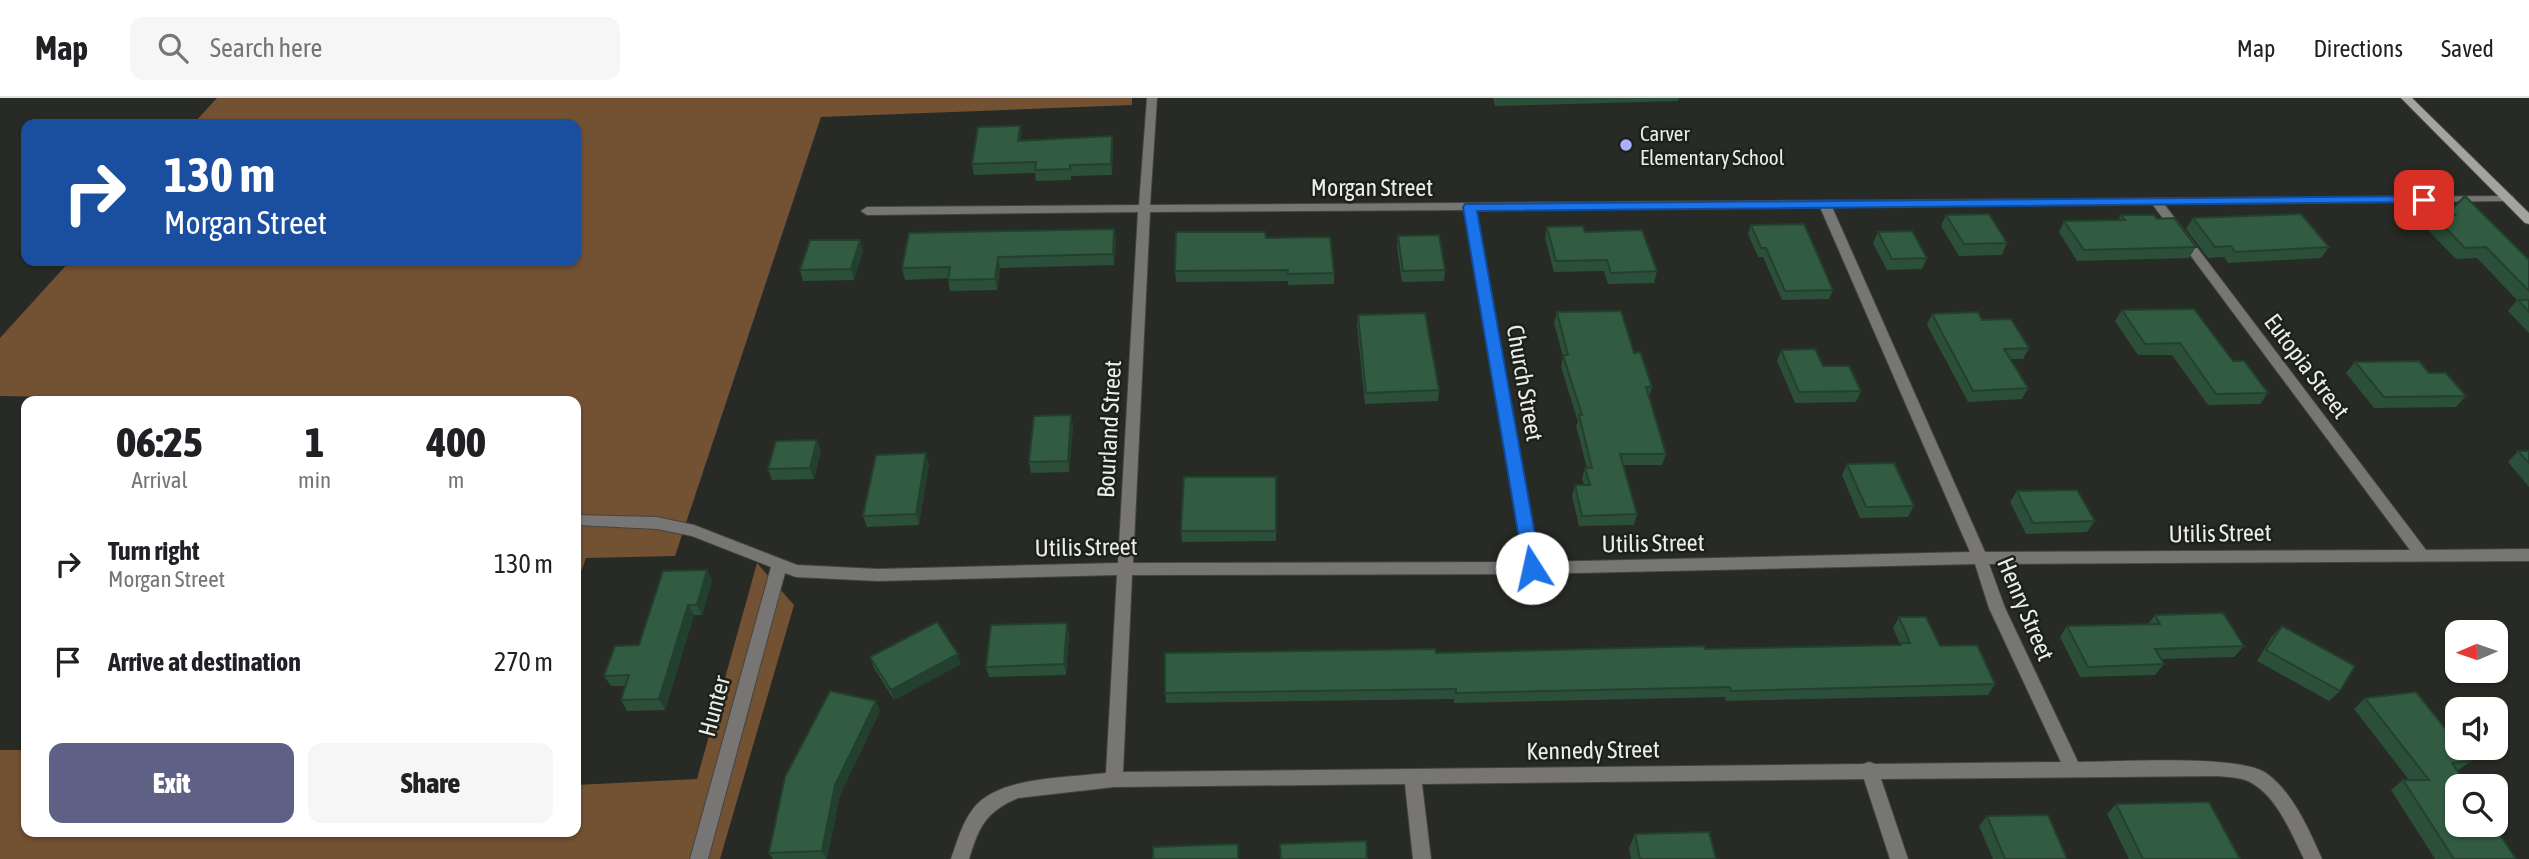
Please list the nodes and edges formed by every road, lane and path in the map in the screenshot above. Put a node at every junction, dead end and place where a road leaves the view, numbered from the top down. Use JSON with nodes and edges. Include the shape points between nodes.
{"nodes":[{"id":1,"x":1152,"y":98,"type":"edge"},
{"id":2,"x":2406,"y":98,"type":"edge"},
{"id":3,"x":2508,"y":198,"type":"junction"},
{"id":4,"x":2158,"y":202,"type":"junction"},
{"id":5,"x":1825,"y":205,"type":"junction"},
{"id":6,"x":1469,"y":207,"type":"junction"},
{"id":7,"x":1144,"y":209,"type":"junction"},
{"id":8,"x":867,"y":211,"type":"dead end"},
{"id":9,"x":2529,"y":220,"type":"edge"},
{"id":10,"x":581,"y":520,"type":"edge"},
{"id":11,"x":2422,"y":555,"type":"junction"},
{"id":12,"x":2529,"y":555,"type":"edge"},
{"id":13,"x":1980,"y":558,"type":"junction"},
{"id":14,"x":779,"y":566,"type":"junction"},
{"id":15,"x":1532,"y":568,"type":"junction"},
{"id":16,"x":1124,"y":569,"type":"junction"},
{"id":17,"x":1869,"y":769,"type":"junction"},
{"id":18,"x":2073,"y":769,"type":"junction"},
{"id":19,"x":1413,"y":778,"type":"junction"},
{"id":20,"x":1114,"y":780,"type":"junction"},
{"id":21,"x":699,"y":859,"type":"edge"},
{"id":22,"x":960,"y":859,"type":"edge"},
{"id":23,"x":1422,"y":859,"type":"edge"},
{"id":24,"x":1899,"y":859,"type":"edge"},
{"id":25,"x":2313,"y":859,"type":"edge"}],
"edges":[{"from":1,"to":7,"type":"street","name":"Bourland Street"},
{"from":2,"to":3,"type":"main road"},
{"from":3,"to":4,"type":"street","name":"Morgan Street"},
{"from":3,"to":9,"type":"main road"},
{"from":4,"to":5,"type":"street","name":"Morgan Street"},
{"from":4,"to":11,"type":"street","name":"Eutopia Street"},
{"from":5,"to":6,"type":"street","name":"Morgan Street"},
{"from":5,"to":13,"type":"street","name":"Henry Street"},
{"from":6,"to":7,"type":"street","name":"Morgan Street"},
{"from":6,"to":15,"type":"street","name":"Church Street"},
{"from":7,"to":8,"type":"street","name":"Morgan Street"},
{"from":7,"to":16,"type":"street","name":"Bourland Street"},
{"from":10,"to":14,"type":"street","name":"Utilis Street","via":[[657,523],[694,531]]},
{"from":11,"to":12,"type":"street","name":"Utilis Street"},
{"from":11,"to":13,"type":"street","name":"Utilis Street"},
{"from":13,"to":15,"type":"street","name":"Utilis Street"},
{"from":13,"to":18,"type":"street","name":"Henry Street","via":[[1997,608]]},
{"from":14,"to":16,"type":"street","name":"Utilis Street","via":[[878,575]]},
{"from":14,"to":21,"type":"street","name":"Hunter"},
{"from":15,"to":16,"type":"street","name":"Utilis Street"},
{"from":16,"to":20,"type":"street","name":"Bourland Street"},
{"from":17,"to":18,"type":"street","name":"Kennedy Street"},
{"from":17,"to":19,"type":"street","name":"Kennedy Street"},
{"from":17,"to":24,"type":"street"},
{"from":18,"to":25,"type":"street","via":[[2217,769],[2259,778],[2277,797]]},
{"from":19,"to":20,"type":"street","name":"Kennedy Street"},
{"from":19,"to":23,"type":"street"},
{"from":20,"to":22,"type":"street","via":[[1007,794],[984,807],[972,823]]}]}
